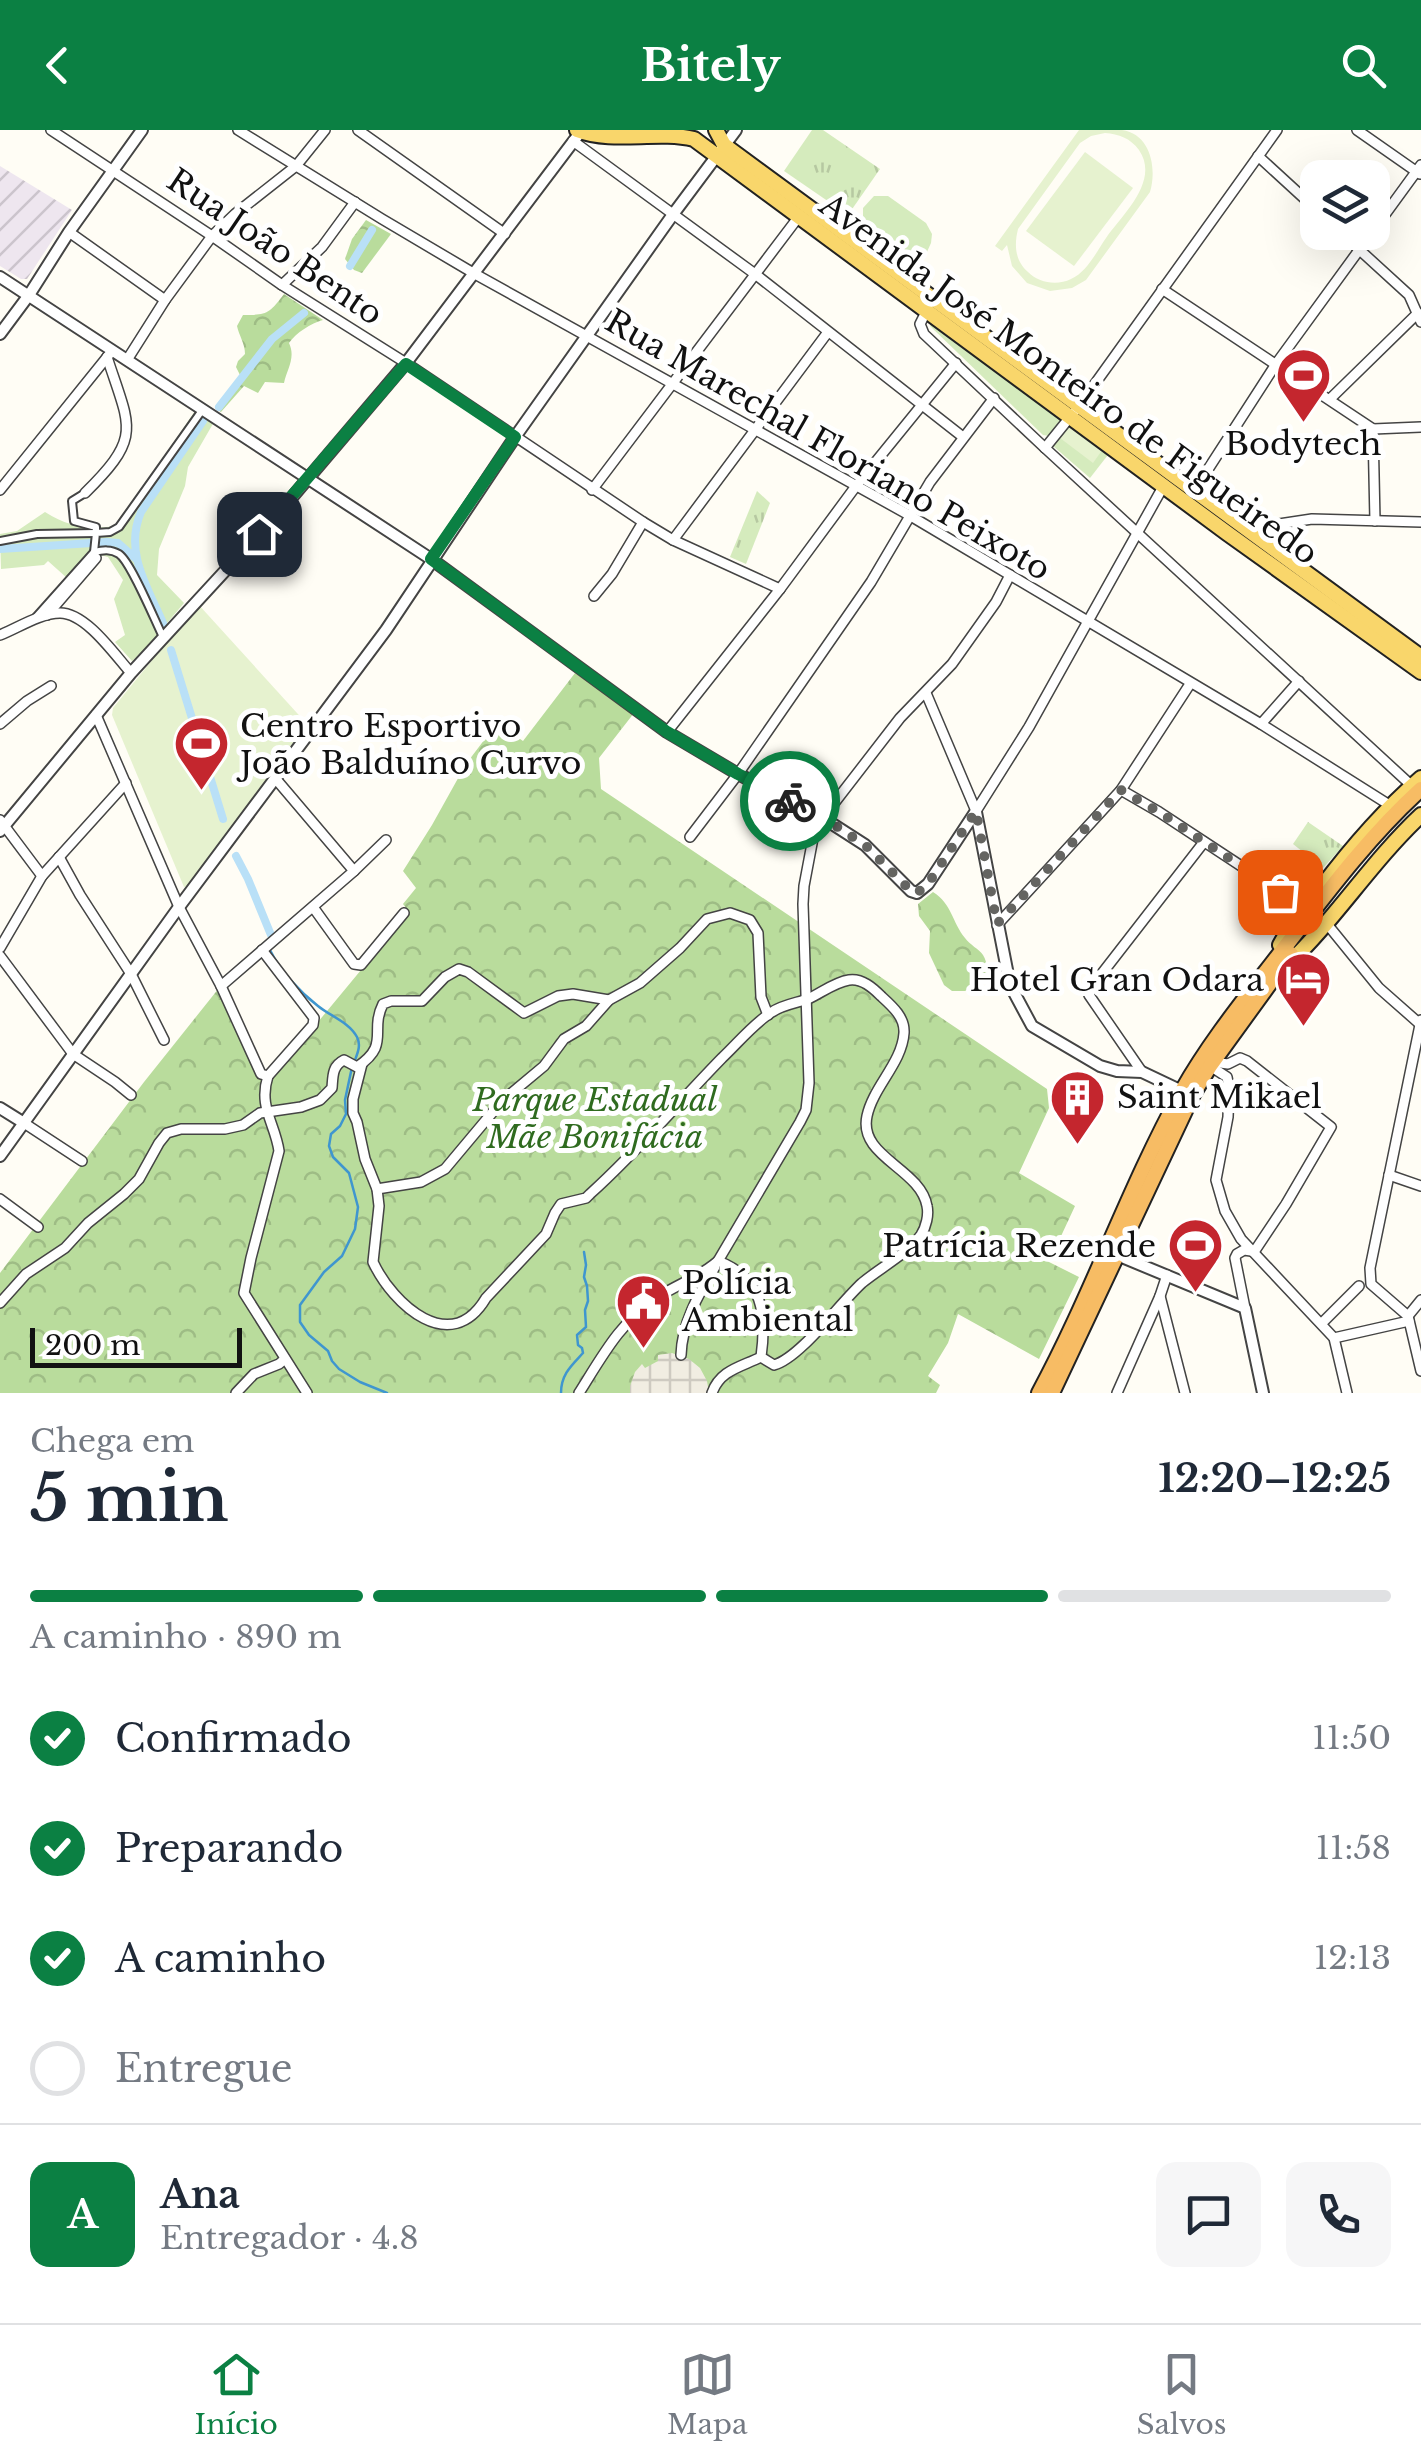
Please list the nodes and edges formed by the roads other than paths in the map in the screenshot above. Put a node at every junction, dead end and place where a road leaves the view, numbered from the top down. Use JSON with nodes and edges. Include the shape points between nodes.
{"nodes":[{"id":1,"x":51,"y":130,"type":"edge"},
{"id":2,"x":142,"y":130,"type":"edge"},
{"id":3,"x":238,"y":130,"type":"edge"},
{"id":4,"x":326,"y":130,"type":"edge"},
{"id":5,"x":358,"y":130,"type":"edge"},
{"id":6,"x":716,"y":130,"type":"edge"},
{"id":7,"x":736,"y":130,"type":"edge"},
{"id":8,"x":1277,"y":130,"type":"edge"},
{"id":9,"x":1357,"y":130,"type":"edge"},
{"id":10,"x":689,"y":132,"type":"edge"},
{"id":11,"x":578,"y":133,"type":"edge"},
{"id":12,"x":721,"y":150,"type":"junction"},
{"id":13,"x":1258,"y":156,"type":"junction"},
{"id":14,"x":296,"y":166,"type":"junction"},
{"id":15,"x":114,"y":170,"type":"junction"},
{"id":16,"x":1420,"y":170,"type":"edge"},
{"id":17,"x":1300,"y":194,"type":"edge"},
{"id":18,"x":355,"y":202,"type":"junction"},
{"id":19,"x":674,"y":213,"type":"junction"},
{"id":20,"x":800,"y":215,"type":"junction"},
{"id":21,"x":69,"y":232,"type":"junction"},
{"id":22,"x":505,"y":234,"type":"junction"},
{"id":23,"x":212,"y":236,"type":"junction"},
{"id":24,"x":1360,"y":251,"type":"junction"},
{"id":25,"x":475,"y":274,"type":"junction"},
{"id":26,"x":755,"y":274,"type":"junction"},
{"id":27,"x":0,"y":277,"type":"edge"},
{"id":28,"x":282,"y":285,"type":"junction"},
{"id":29,"x":1162,"y":289,"type":"junction"},
{"id":30,"x":29,"y":295,"type":"junction"},
{"id":31,"x":165,"y":300,"type":"junction"},
{"id":32,"x":928,"y":310,"type":"junction"},
{"id":33,"x":1420,"y":318,"type":"edge"},
{"id":34,"x":828,"y":332,"type":"junction"},
{"id":35,"x":0,"y":334,"type":"edge"},
{"id":36,"x":586,"y":336,"type":"junction"},
{"id":37,"x":110,"y":354,"type":"junction"},
{"id":38,"x":127,"y":360,"type":"junction"},
{"id":39,"x":406,"y":364,"type":"junction"},
{"id":40,"x":956,"y":364,"type":"junction"},
{"id":41,"x":1276,"y":364,"type":"junction"},
{"id":42,"x":674,"y":384,"type":"junction"},
{"id":43,"x":994,"y":398,"type":"junction"},
{"id":44,"x":1330,"y":399,"type":"junction"},
{"id":45,"x":921,"y":405,"type":"junction"},
{"id":46,"x":203,"y":409,"type":"junction"},
{"id":47,"x":1075,"y":410,"type":"junction"},
{"id":48,"x":1373,"y":428,"type":"junction"},
{"id":49,"x":1421,"y":428,"type":"edge"},
{"id":50,"x":755,"y":430,"type":"junction"},
{"id":51,"x":515,"y":437,"type":"junction"},
{"id":52,"x":962,"y":437,"type":"junction"},
{"id":53,"x":1045,"y":448,"type":"junction"},
{"id":54,"x":308,"y":478,"type":"junction"},
{"id":55,"x":1164,"y":484,"type":"junction"},
{"id":56,"x":856,"y":486,"type":"junction"},
{"id":57,"x":0,"y":490,"type":"edge"},
{"id":58,"x":592,"y":490,"type":"junction"},
{"id":59,"x":1193,"y":492,"type":"junction"},
{"id":60,"x":85,"y":493,"type":"joint"},
{"id":61,"x":908,"y":515,"type":"junction"},
{"id":62,"x":1376,"y":521,"type":"junction"},
{"id":63,"x":643,"y":522,"type":"junction"},
{"id":64,"x":1421,"y":522,"type":"edge"},
{"id":65,"x":1245,"y":528,"type":"junction"},
{"id":66,"x":1227,"y":532,"type":"junction"},
{"id":67,"x":1137,"y":533,"type":"junction"},
{"id":68,"x":674,"y":540,"type":"junction"},
{"id":69,"x":0,"y":541,"type":"edge"},
{"id":70,"x":96,"y":545,"type":"junction"},
{"id":71,"x":431,"y":559,"type":"junction"},
{"id":72,"x":1010,"y":575,"type":"junction"},
{"id":73,"x":780,"y":589,"type":"junction"},
{"id":74,"x":594,"y":596,"type":"dead end"},
{"id":75,"x":46,"y":615,"type":"junction"},
{"id":76,"x":32,"y":621,"type":"junction"},
{"id":77,"x":1088,"y":623,"type":"junction"},
{"id":78,"x":0,"y":635,"type":"edge"},
{"id":79,"x":163,"y":638,"type":"junction"},
{"id":80,"x":1421,"y":657,"type":"edge"},
{"id":81,"x":1421,"y":672,"type":"edge"},
{"id":82,"x":131,"y":673,"type":"junction"},
{"id":83,"x":1299,"y":682,"type":"junction"},
{"id":84,"x":1190,"y":684,"type":"junction"},
{"id":85,"x":51,"y":686,"type":"dead end"},
{"id":86,"x":926,"y":693,"type":"junction"},
{"id":87,"x":96,"y":715,"type":"junction"},
{"id":88,"x":0,"y":724,"type":"edge"},
{"id":89,"x":1261,"y":724,"type":"junction"},
{"id":90,"x":667,"y":732,"type":"junction"},
{"id":91,"x":738,"y":774,"type":"junction"},
{"id":92,"x":276,"y":778,"type":"junction"},
{"id":93,"x":126,"y":783,"type":"junction"},
{"id":94,"x":1418,"y":784,"type":"edge"},
{"id":95,"x":1121,"y":790,"type":"junction"},
{"id":96,"x":1421,"y":802,"type":"edge"},
{"id":97,"x":1391,"y":806,"type":"junction"},
{"id":98,"x":976,"y":811,"type":"junction"},
{"id":99,"x":1421,"y":815,"type":"edge"},
{"id":100,"x":824,"y":818,"type":"junction"},
{"id":101,"x":2,"y":826,"type":"edge"},
{"id":102,"x":690,"y":837,"type":"dead end"},
{"id":103,"x":386,"y":840,"type":"dead end"},
{"id":104,"x":1204,"y":842,"type":"junction"},
{"id":105,"x":59,"y":857,"type":"junction"},
{"id":106,"x":354,"y":871,"type":"junction"},
{"id":107,"x":42,"y":876,"type":"junction"},
{"id":108,"x":180,"y":907,"type":"junction"},
{"id":109,"x":313,"y":907,"type":"junction"},
{"id":110,"x":1305,"y":908,"type":"junction"},
{"id":111,"x":404,"y":913,"type":"dead end"},
{"id":112,"x":997,"y":924,"type":"junction"},
{"id":113,"x":1327,"y":924,"type":"junction"},
{"id":114,"x":262,"y":950,"type":"junction"},
{"id":115,"x":0,"y":952,"type":"edge"},
{"id":116,"x":131,"y":974,"type":"junction"},
{"id":117,"x":1270,"y":974,"type":"junction"},
{"id":118,"x":221,"y":986,"type":"junction"},
{"id":119,"x":808,"y":998,"type":"junction"},
{"id":120,"x":609,"y":1000,"type":"junction"},
{"id":121,"x":768,"y":1016,"type":"junction"},
{"id":122,"x":1421,"y":1023,"type":"edge"},
{"id":123,"x":164,"y":1040,"type":"dead end"},
{"id":124,"x":73,"y":1054,"type":"junction"},
{"id":125,"x":1217,"y":1064,"type":"junction"},
{"id":126,"x":356,"y":1065,"type":"junction"},
{"id":127,"x":1142,"y":1072,"type":"junction"},
{"id":128,"x":268,"y":1076,"type":"junction"},
{"id":129,"x":1226,"y":1078,"type":"junction"},
{"id":130,"x":1182,"y":1091,"type":"junction"},
{"id":131,"x":132,"y":1096,"type":"dead end"},
{"id":132,"x":0,"y":1108,"type":"edge"},
{"id":133,"x":265,"y":1112,"type":"junction"},
{"id":134,"x":24,"y":1124,"type":"junction"},
{"id":135,"x":0,"y":1156,"type":"edge"},
{"id":136,"x":82,"y":1161,"type":"dead end"},
{"id":137,"x":1390,"y":1175,"type":"junction"},
{"id":138,"x":1421,"y":1186,"type":"edge"},
{"id":139,"x":378,"y":1189,"type":"junction"},
{"id":140,"x":0,"y":1199,"type":"edge"},
{"id":141,"x":38,"y":1228,"type":"dead end"},
{"id":142,"x":1254,"y":1252,"type":"junction"},
{"id":143,"x":1117,"y":1255,"type":"junction"},
{"id":144,"x":718,"y":1261,"type":"junction"},
{"id":145,"x":1167,"y":1275,"type":"junction"},
{"id":146,"x":1359,"y":1286,"type":"dead end"},
{"id":147,"x":1160,"y":1296,"type":"junction"},
{"id":148,"x":1421,"y":1300,"type":"edge"},
{"id":149,"x":0,"y":1302,"type":"edge"},
{"id":150,"x":1245,"y":1308,"type":"junction"},
{"id":151,"x":1408,"y":1318,"type":"junction"},
{"id":152,"x":1322,"y":1323,"type":"junction"},
{"id":153,"x":1334,"y":1338,"type":"junction"},
{"id":154,"x":681,"y":1355,"type":"dead end"},
{"id":155,"x":761,"y":1356,"type":"junction"},
{"id":156,"x":285,"y":1359,"type":"junction"},
{"id":157,"x":1421,"y":1371,"type":"edge"},
{"id":158,"x":236,"y":1393,"type":"edge"},
{"id":159,"x":307,"y":1393,"type":"edge"},
{"id":160,"x":579,"y":1393,"type":"edge"},
{"id":161,"x":712,"y":1393,"type":"edge"},
{"id":162,"x":1039,"y":1393,"type":"edge"},
{"id":163,"x":1052,"y":1393,"type":"edge"},
{"id":164,"x":1116,"y":1393,"type":"edge"},
{"id":165,"x":1184,"y":1393,"type":"edge"},
{"id":166,"x":1263,"y":1393,"type":"edge"},
{"id":167,"x":1347,"y":1393,"type":"edge"}],
"edges":[{"from":1,"to":15,"type":"street","name":"Rua João Bento"},
{"from":2,"to":15,"type":"street"},
{"from":3,"to":14,"type":"street","name":"Rua Marechal Floriano Peixoto"},
{"from":4,"to":14,"type":"street"},
{"from":5,"to":22,"type":"street"},
{"from":6,"to":12,"type":"main road"},
{"from":7,"to":12,"type":"street"},
{"from":8,"to":13,"type":"street"},
{"from":9,"to":16,"type":"street"},
{"from":10,"to":11,"type":"main road"},
{"from":10,"to":12,"type":"main road","name":"Avenida José Monteiro de Figueiredo"},
{"from":11,"to":19,"type":"street"},
{"from":11,"to":22,"type":"street"},
{"from":12,"to":19,"type":"street"},
{"from":12,"to":20,"type":"main road","name":"Avenida José Monteiro de Figueiredo"},
{"from":12,"to":47,"type":"main road","name":"Avenida José Monteiro de Figueiredo"},
{"from":13,"to":17,"type":"street"},
{"from":13,"to":29,"type":"street"},
{"from":14,"to":18,"type":"street","name":"Rua Marechal Floriano Peixoto"},
{"from":14,"to":23,"type":"street"},
{"from":15,"to":21,"type":"street"},
{"from":15,"to":23,"type":"street","name":"Rua João Bento"},
{"from":16,"to":24,"type":"street"},
{"from":18,"to":25,"type":"street","name":"Rua Marechal Floriano Peixoto"},
{"from":18,"to":28,"type":"street"},
{"from":19,"to":26,"type":"street"},
{"from":19,"to":36,"type":"street"},
{"from":20,"to":26,"type":"street"},
{"from":20,"to":32,"type":"main road","name":"Avenida José Monteiro de Figueiredo"},
{"from":21,"to":30,"type":"street"},
{"from":21,"to":31,"type":"street"},
{"from":22,"to":25,"type":"street"},
{"from":23,"to":28,"type":"street","name":"Rua João Bento"},
{"from":23,"to":31,"type":"street"},
{"from":24,"to":33,"type":"street","via":[[1409,296]]},
{"from":24,"to":41,"type":"street"},
{"from":25,"to":36,"type":"street","name":"Rua Marechal Floriano Peixoto"},
{"from":25,"to":39,"type":"street"},
{"from":26,"to":34,"type":"street"},
{"from":26,"to":42,"type":"street"},
{"from":27,"to":30,"type":"street"},
{"from":28,"to":39,"type":"street","name":"Rua João Bento"},
{"from":29,"to":41,"type":"street"},
{"from":29,"to":47,"type":"street"},
{"from":30,"to":35,"type":"street"},
{"from":30,"to":37,"type":"street"},
{"from":31,"to":38,"type":"street"},
{"from":32,"to":40,"type":"street","via":[[922,330]]},
{"from":32,"to":47,"type":"main road","name":"Avenida José Monteiro de Figueiredo"},
{"from":33,"to":44,"type":"street"},
{"from":34,"to":45,"type":"street"},
{"from":34,"to":50,"type":"street"},
{"from":36,"to":42,"type":"street","name":"Rua Marechal Floriano Peixoto"},
{"from":36,"to":51,"type":"street"},
{"from":37,"to":38,"type":"street"},
{"from":37,"to":57,"type":"street"},
{"from":37,"to":60,"type":"street","via":[[127,434],[122,450]]},
{"from":38,"to":46,"type":"street"},
{"from":39,"to":51,"type":"street","name":"Rua João Bento"},
{"from":39,"to":54,"type":"street"},
{"from":40,"to":43,"type":"street"},
{"from":40,"to":45,"type":"street"},
{"from":41,"to":44,"type":"street"},
{"from":41,"to":59,"type":"street"},
{"from":42,"to":50,"type":"street","name":"Rua Marechal Floriano Peixoto"},
{"from":42,"to":58,"type":"street"},
{"from":43,"to":52,"type":"street"},
{"from":43,"to":53,"type":"street"},
{"from":44,"to":48,"type":"street"},
{"from":45,"to":52,"type":"street"},
{"from":45,"to":56,"type":"street"},
{"from":46,"to":54,"type":"street"},
{"from":46,"to":70,"type":"street","via":[[119,526]]},
{"from":47,"to":53,"type":"street"},
{"from":47,"to":55,"type":"main road","name":"Avenida José Monteiro de Figueiredo"},
{"from":47,"to":59,"type":"main road"},
{"from":48,"to":49,"type":"street"},
{"from":48,"to":62,"type":"street"},
{"from":50,"to":56,"type":"street","name":"Rua Marechal Floriano Peixoto"},
{"from":50,"to":68,"type":"street"},
{"from":51,"to":58,"type":"street","name":"Rua João Bento"},
{"from":51,"to":71,"type":"street"},
{"from":52,"to":61,"type":"street"},
{"from":53,"to":67,"type":"street"},
{"from":54,"to":71,"type":"street"},
{"from":54,"to":79,"type":"street"},
{"from":55,"to":66,"type":"main road","name":"Avenida José Monteiro de Figueiredo"},
{"from":55,"to":67,"type":"street"},
{"from":56,"to":61,"type":"street","name":"Rua Marechal Floriano Peixoto"},
{"from":56,"to":73,"type":"street"},
{"from":58,"to":63,"type":"street","name":"Rua João Bento"},
{"from":59,"to":65,"type":"main road"},
{"from":60,"to":70,"type":"street","via":[[72,501],[74,522],[96,528]]},
{"from":61,"to":72,"type":"street","name":"Rua Marechal Floriano Peixoto"},
{"from":61,"to":91,"type":"street","via":[[871,582]]},
{"from":62,"to":64,"type":"street"},
{"from":62,"to":65,"type":"street","via":[[1312,519]]},
{"from":63,"to":68,"type":"street","name":"Rua João Bento"},
{"from":63,"to":74,"type":"street"},
{"from":65,"to":66,"type":"street"},
{"from":65,"to":80,"type":"main road"},
{"from":66,"to":81,"type":"main road","name":"Avenida José Monteiro de Figueiredo"},
{"from":67,"to":77,"type":"street"},
{"from":67,"to":83,"type":"street"},
{"from":68,"to":73,"type":"street","name":"Rua João Bento"},
{"from":69,"to":70,"type":"street","via":[[37,534]]},
{"from":70,"to":75,"type":"street"},
{"from":70,"to":76,"type":"street"},
{"from":70,"to":79,"type":"street","via":[[125,560]]},
{"from":71,"to":90,"type":"street"},
{"from":71,"to":92,"type":"street"},
{"from":72,"to":77,"type":"street","name":"Rua Marechal Floriano Peixoto"},
{"from":72,"to":86,"type":"street","via":[[960,654]]},
{"from":73,"to":90,"type":"street"},
{"from":75,"to":76,"type":"street"},
{"from":75,"to":82,"type":"street","via":[[77,618]]},
{"from":76,"to":78,"type":"street"},
{"from":77,"to":84,"type":"street","name":"Rua Marechal Floriano Peixoto"},
{"from":77,"to":98,"type":"street"},
{"from":79,"to":82,"type":"street"},
{"from":82,"to":87,"type":"street"},
{"from":83,"to":89,"type":"street"},
{"from":83,"to":94,"type":"street"},
{"from":84,"to":89,"type":"street","name":"Rua Marechal Floriano Peixoto"},
{"from":84,"to":95,"type":"street"},
{"from":85,"to":88,"type":"street"},
{"from":86,"to":98,"type":"street"},
{"from":86,"to":100,"type":"street"},
{"from":87,"to":93,"type":"street"},
{"from":87,"to":101,"type":"street"},
{"from":89,"to":97,"type":"street","name":"Rua Marechal Floriano Peixoto"},
{"from":90,"to":91,"type":"street"},
{"from":91,"to":100,"type":"street"},
{"from":91,"to":102,"type":"street"},
{"from":92,"to":106,"type":"street"},
{"from":92,"to":108,"type":"street"},
{"from":93,"to":105,"type":"street"},
{"from":93,"to":108,"type":"street"},
{"from":94,"to":97,"type":"main road"},
{"from":94,"to":117,"type":"highway"},
{"from":95,"to":104,"type":"street"},
{"from":95,"to":112,"type":"street"},
{"from":96,"to":117,"type":"highway"},
{"from":97,"to":110,"type":"main road"},
{"from":98,"to":100,"type":"street","via":[[917,893]]},
{"from":98,"to":112,"type":"street"},
{"from":99,"to":113,"type":"main road"},
{"from":100,"to":119,"type":"street","via":[[814,833],[804,886]]},
{"from":101,"to":107,"type":"street"},
{"from":103,"to":106,"type":"street"},
{"from":104,"to":110,"type":"street"},
{"from":104,"to":127,"type":"street","via":[[1090,995]]},
{"from":105,"to":107,"type":"street"},
{"from":105,"to":116,"type":"street"},
{"from":106,"to":109,"type":"street"},
{"from":107,"to":115,"type":"street"},
{"from":108,"to":116,"type":"street"},
{"from":108,"to":118,"type":"street"},
{"from":109,"to":111,"type":"street","via":[[358,966]]},
{"from":109,"to":114,"type":"street"},
{"from":110,"to":117,"type":"main road","via":[[1283,938]]},
{"from":112,"to":127,"type":"street","via":[[1010,985],[1032,1026],[1100,1066]]},
{"from":113,"to":117,"type":"main road"},
{"from":113,"to":122,"type":"street","via":[[1380,988]]},
{"from":114,"to":118,"type":"street"},
{"from":114,"to":128,"type":"street","via":[[314,1018]]},
{"from":115,"to":124,"type":"street"},
{"from":116,"to":123,"type":"street"},
{"from":116,"to":124,"type":"street"},
{"from":117,"to":125,"type":"highway"},
{"from":117,"to":130,"type":"highway","via":[[1207,1049]]},
{"from":118,"to":128,"type":"street","via":[[261,1074]]},
{"from":119,"to":121,"type":"street"},
{"from":119,"to":144,"type":"street","via":[[806,1110]]},
{"from":119,"to":155,"type":"street","via":[[860,980],[903,1022],[904,1039],[868,1110],[866,1130],[922,1193],[928,1218],[920,1236],[782,1362]]},
{"from":120,"to":121,"type":"street","via":[[640,982],[707,919],[730,913],[750,920],[758,934]]},
{"from":120,"to":126,"type":"street","via":[[573,994],[524,1014],[468,972],[454,970],[422,1001],[384,1004],[375,1052]]},
{"from":120,"to":139,"type":"street","via":[[502,1101],[445,1170]]},
{"from":121,"to":139,"type":"street","via":[[586,1198],[561,1204],[546,1234],[465,1321],[448,1325],[420,1317],[382,1278],[373,1262]]},
{"from":122,"to":137,"type":"street"},
{"from":124,"to":131,"type":"street"},
{"from":124,"to":134,"type":"street"},
{"from":125,"to":129,"type":"street"},
{"from":125,"to":129,"type":"street"},
{"from":125,"to":142,"type":"street","via":[[1247,1061],[1331,1127]]},
{"from":125,"to":143,"type":"highway","via":[[1192,1096]]},
{"from":126,"to":133,"type":"street","via":[[340,1062],[332,1088],[320,1100]]},
{"from":126,"to":139,"type":"street","via":[[352,1113]]},
{"from":127,"to":130,"type":"street"},
{"from":128,"to":133,"type":"street"},
{"from":129,"to":142,"type":"street","via":[[1218,1193],[1232,1228]]},
{"from":130,"to":162,"type":"highway"},
{"from":132,"to":134,"type":"street"},
{"from":133,"to":149,"type":"street","via":[[225,1129],[168,1133],[124,1194]]},
{"from":133,"to":156,"type":"street","via":[[279,1151],[244,1293]]},
{"from":134,"to":135,"type":"street"},
{"from":134,"to":136,"type":"street"},
{"from":137,"to":138,"type":"street"},
{"from":137,"to":151,"type":"street","via":[[1371,1284]]},
{"from":140,"to":141,"type":"street"},
{"from":142,"to":150,"type":"street","via":[[1235,1258]]},
{"from":142,"to":152,"type":"street"},
{"from":143,"to":145,"type":"street"},
{"from":143,"to":163,"type":"highway"},
{"from":144,"to":154,"type":"street","via":[[682,1334]]},
{"from":144,"to":155,"type":"street","via":[[737,1268],[760,1300]]},
{"from":144,"to":160,"type":"street","via":[[632,1316]]},
{"from":145,"to":147,"type":"street"},
{"from":145,"to":150,"type":"street"},
{"from":146,"to":152,"type":"street"},
{"from":147,"to":164,"type":"street"},
{"from":147,"to":165,"type":"street"},
{"from":148,"to":151,"type":"street"},
{"from":150,"to":166,"type":"street"},
{"from":151,"to":153,"type":"street"},
{"from":151,"to":157,"type":"street"},
{"from":152,"to":153,"type":"street"},
{"from":153,"to":167,"type":"street"},
{"from":155,"to":161,"type":"street","via":[[724,1373]]},
{"from":156,"to":158,"type":"street","via":[[254,1374]]},
{"from":156,"to":159,"type":"street"}]}
